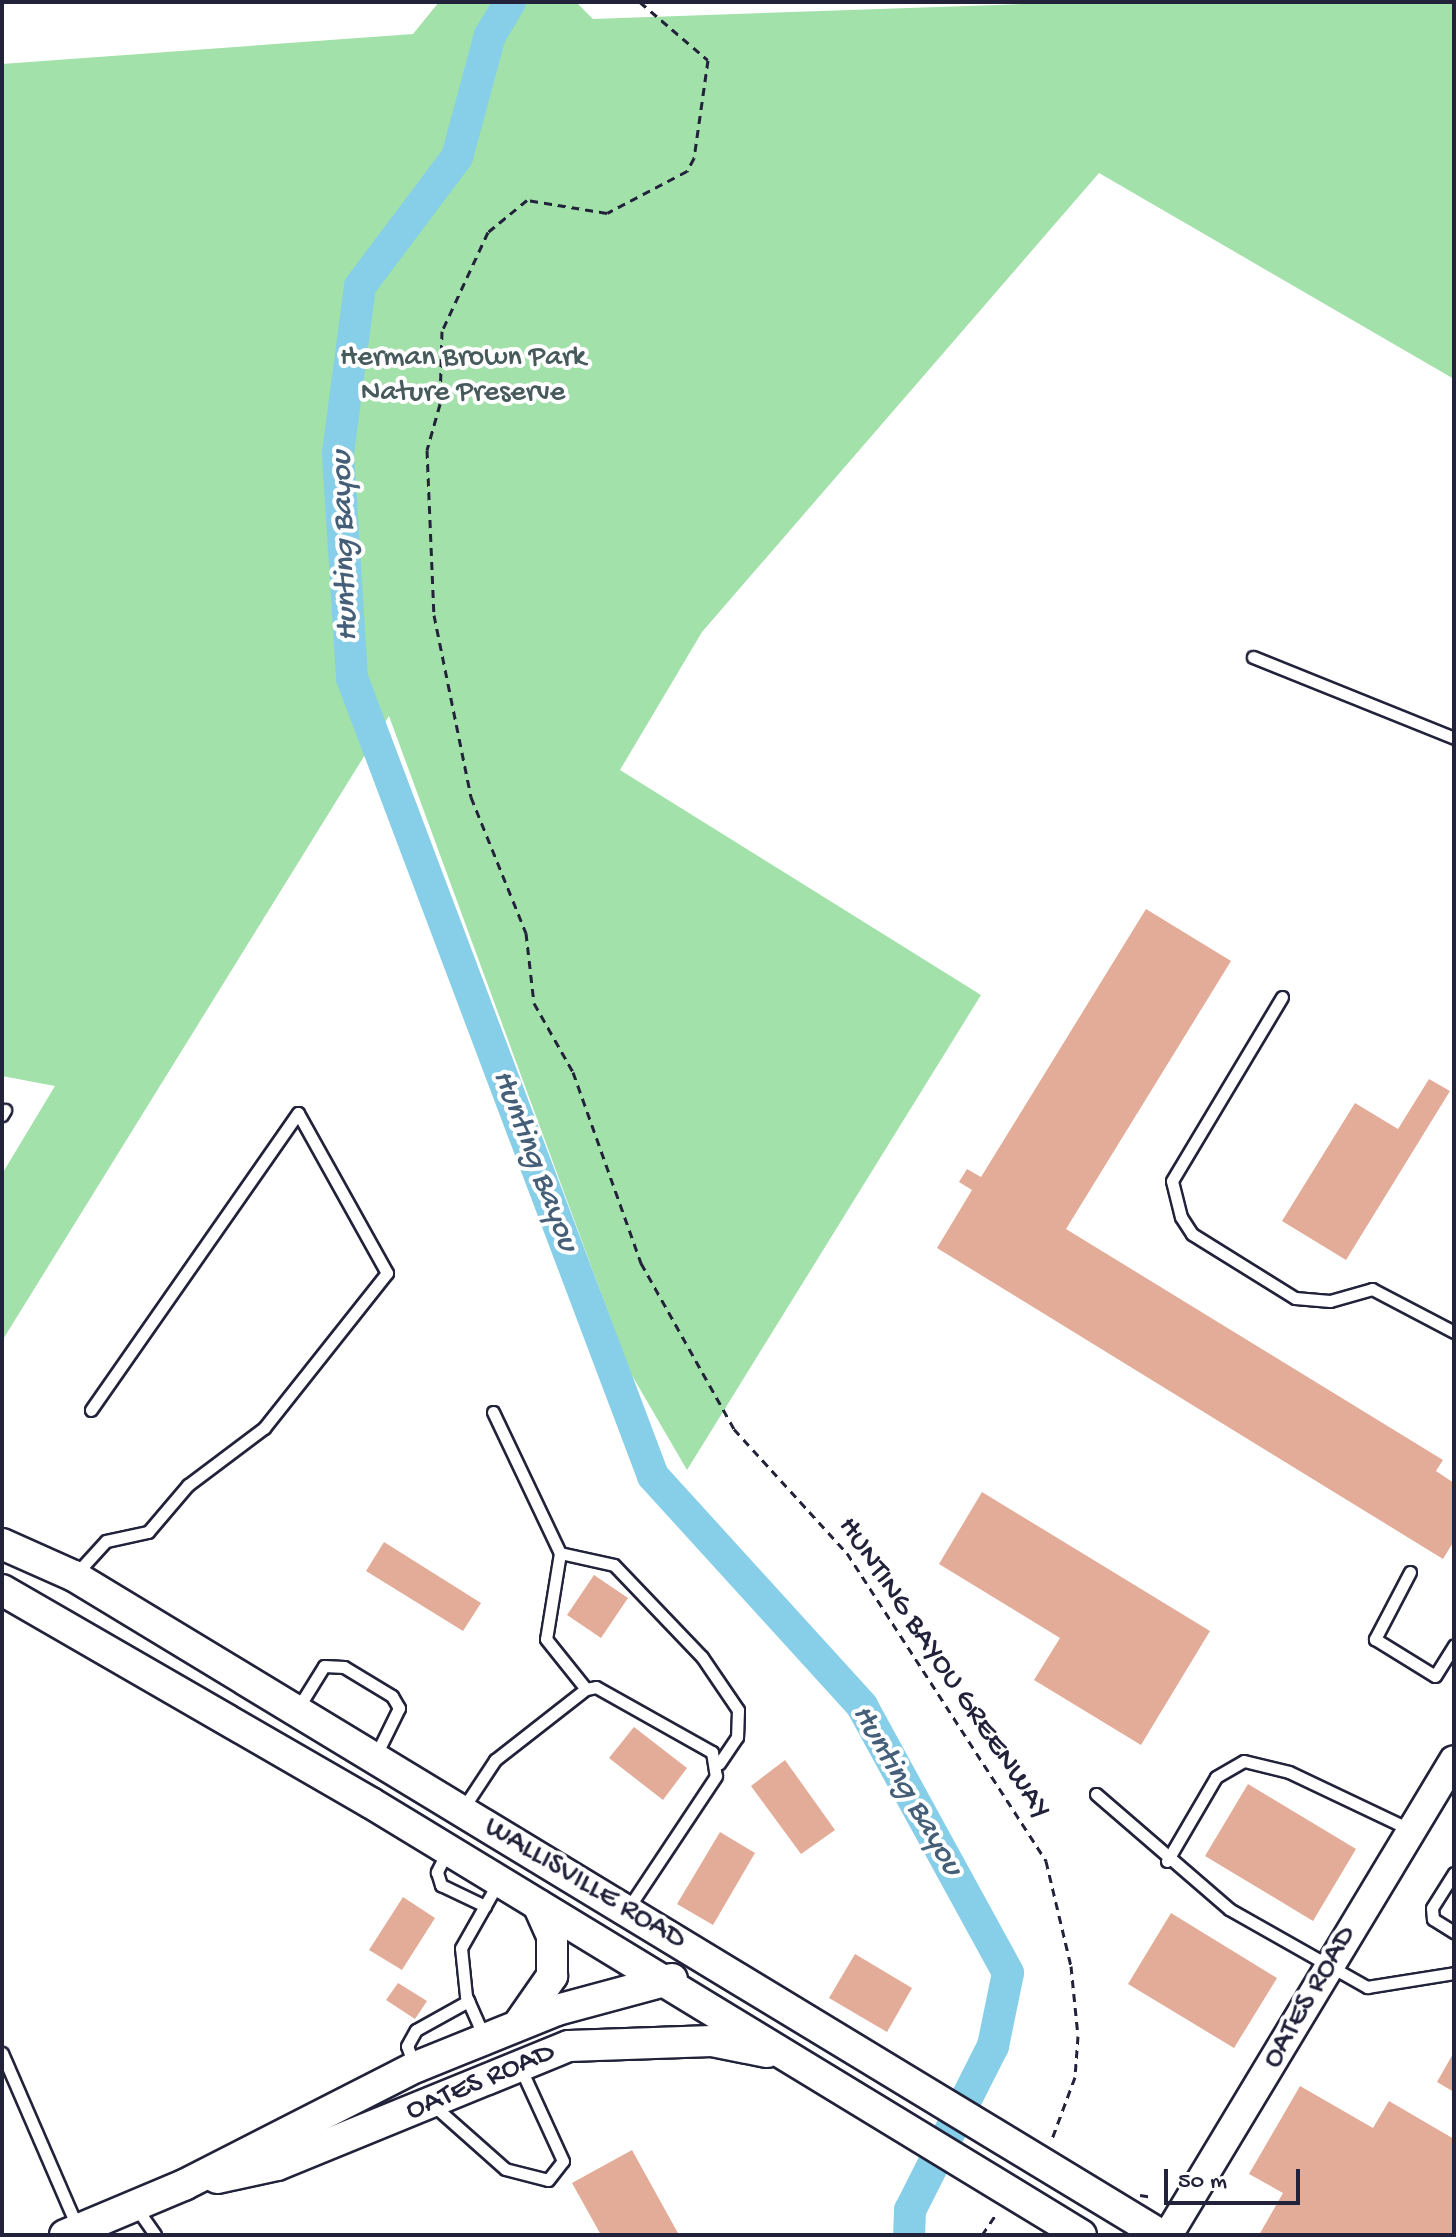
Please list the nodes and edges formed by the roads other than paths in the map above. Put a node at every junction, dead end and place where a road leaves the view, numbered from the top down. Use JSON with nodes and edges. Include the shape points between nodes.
{"nodes":[{"id":1,"x":1253,"y":657,"type":"dead end"},
{"id":2,"x":1454,"y":738,"type":"edge"},
{"id":3,"x":1282,"y":997,"type":"dead end"},
{"id":4,"x":1454,"y":1332,"type":"edge"},
{"id":5,"x":91,"y":1410,"type":"dead end"},
{"id":6,"x":493,"y":1412,"type":"dead end"},
{"id":7,"x":2,"y":1544,"type":"edge"},
{"id":8,"x":560,"y":1553,"type":"junction"},
{"id":9,"x":1410,"y":1572,"type":"dead end"},
{"id":10,"x":74,"y":1576,"type":"junction"},
{"id":11,"x":2,"y":1590,"type":"edge"},
{"id":12,"x":52,"y":1614,"type":"junction"},
{"id":13,"x":1454,"y":1645,"type":"edge"},
{"id":14,"x":586,"y":1689,"type":"junction"},
{"id":15,"x":297,"y":1711,"type":"junction"},
{"id":16,"x":1454,"y":1760,"type":"edge"},
{"id":17,"x":382,"y":1762,"type":"junction"},
{"id":18,"x":719,"y":1764,"type":"junction"},
{"id":19,"x":1096,"y":1794,"type":"dead end"},
{"id":20,"x":371,"y":1803,"type":"junction"},
{"id":21,"x":462,"y":1810,"type":"junction"},
{"id":22,"x":1411,"y":1830,"type":"junction"},
{"id":23,"x":1167,"y":1861,"type":"junction"},
{"id":24,"x":1454,"y":1873,"type":"edge"},
{"id":25,"x":492,"y":1894,"type":"junction"},
{"id":26,"x":538,"y":1905,"type":"junction"},
{"id":27,"x":627,"y":1910,"type":"junction"},
{"id":28,"x":1454,"y":1932,"type":"edge"},
{"id":29,"x":1328,"y":1966,"type":"junction"},
{"id":30,"x":1454,"y":1973,"type":"edge"},
{"id":31,"x":645,"y":1977,"type":"junction"},
{"id":32,"x":734,"y":1977,"type":"junction"},
{"id":33,"x":468,"y":2001,"type":"junction"},
{"id":34,"x":515,"y":2027,"type":"junction"},
{"id":35,"x":485,"y":2039,"type":"junction"},
{"id":36,"x":569,"y":2046,"type":"junction"},
{"id":37,"x":2,"y":2053,"type":"edge"},
{"id":38,"x":788,"y":2056,"type":"junction"},
{"id":39,"x":416,"y":2067,"type":"junction"},
{"id":40,"x":520,"y":2067,"type":"junction"},
{"id":41,"x":433,"y":2105,"type":"junction"},
{"id":42,"x":184,"y":2185,"type":"junction"},
{"id":43,"x":135,"y":2206,"type":"junction"},
{"id":44,"x":72,"y":2232,"type":"edge"},
{"id":45,"x":155,"y":2235,"type":"edge"},
{"id":46,"x":1081,"y":2235,"type":"edge"},
{"id":47,"x":1161,"y":2235,"type":"edge"},
{"id":48,"x":1168,"y":2235,"type":"edge"}],
"edges":[{"from":1,"to":2,"type":"lane"},
{"from":3,"to":4,"type":"lane","via":[[1172,1181],[1181,1217],[1202,1241],[1295,1298],[1330,1301],[1372,1289]]},
{"from":5,"to":10,"type":"lane","via":[[298,1113],[387,1273],[264,1428],[188,1485],[148,1532],[106,1541]]},
{"from":6,"to":8,"type":"lane"},
{"from":7,"to":10,"type":"main road","name":"WALLISVILLE ROAD"},
{"from":8,"to":14,"type":"lane","via":[[546,1639]]},
{"from":8,"to":18,"type":"lane","via":[[614,1565],[702,1657],[738,1710],[737,1737]]},
{"from":9,"to":13,"type":"lane","via":[[1375,1639],[1435,1676]]},
{"from":10,"to":12,"type":"main road"},
{"from":10,"to":15,"type":"main road","name":"WALLISVILLE ROAD"},
{"from":11,"to":12,"type":"main road","name":"WALLISVILLE ROAD"},
{"from":12,"to":20,"type":"main road","name":"WALLISVILLE ROAD"},
{"from":14,"to":18,"type":"lane","via":[[596,1687],[712,1752]]},
{"from":14,"to":21,"type":"lane","via":[[495,1760]]},
{"from":15,"to":17,"type":"main road","name":"WALLISVILLE ROAD"},
{"from":15,"to":17,"type":"lane","via":[[324,1666],[344,1667],[399,1708]]},
{"from":16,"to":22,"type":"street","name":"OATES ROAD"},
{"from":17,"to":20,"type":"main road"},
{"from":17,"to":21,"type":"main road","name":"WALLISVILLE ROAD"},
{"from":18,"to":27,"type":"lane","via":[[652,1881]]},
{"from":19,"to":23,"type":"lane"},
{"from":20,"to":25,"type":"main road","name":"WALLISVILLE ROAD","via":[[448,1850]]},
{"from":21,"to":27,"type":"main road","name":"WALLISVILLE ROAD"},
{"from":22,"to":23,"type":"lane","via":[[1289,1772],[1244,1761],[1216,1777]]},
{"from":22,"to":29,"type":"street","name":"OATES ROAD"},
{"from":23,"to":29,"type":"lane","via":[[1270,1937]]},
{"from":24,"to":28,"type":"lane","via":[[1432,1908],[1433,1919]]},
{"from":25,"to":26,"type":"main road","name":"WALLISVILLE ROAD"},
{"from":25,"to":33,"type":"lane","via":[[461,1948]]},
{"from":26,"to":31,"type":"main road","name":"WALLISVILLE ROAD"},
{"from":26,"to":34,"type":"main road","via":[[552,1936],[552,1976]]},
{"from":27,"to":31,"type":"main road"},
{"from":27,"to":32,"type":"main road","name":"WALLISVILLE ROAD"},
{"from":29,"to":30,"type":"lane","via":[[1367,1987]]},
{"from":29,"to":48,"type":"street","name":"OATES ROAD"},
{"from":31,"to":32,"type":"main road","name":"OATES ROAD"},
{"from":31,"to":34,"type":"main road","name":"OATES ROAD"},
{"from":31,"to":36,"type":"main road","via":[[601,2026]]},
{"from":31,"to":38,"type":"main road","name":"WALLISVILLE ROAD"},
{"from":32,"to":47,"type":"main road","name":"WALLISVILLE ROAD"},
{"from":33,"to":35,"type":"lane"},
{"from":33,"to":39,"type":"lane","via":[[416,2030],[407,2046]]},
{"from":34,"to":35,"type":"main road","name":"OATES ROAD"},
{"from":35,"to":39,"type":"main road","name":"OATES ROAD"},
{"from":36,"to":38,"type":"main road","name":"OATES ROAD","via":[[712,2041]]},
{"from":36,"to":40,"type":"main road","name":"OATES ROAD"},
{"from":37,"to":44,"type":"lane"},
{"from":38,"to":46,"type":"main road","name":"WALLISVILLE ROAD"},
{"from":39,"to":41,"type":"main road"},
{"from":39,"to":42,"type":"main road","name":"OATES ROAD"},
{"from":40,"to":41,"type":"main road","name":"OATES ROAD"},
{"from":40,"to":41,"type":"lane","via":[[563,2161],[548,2180],[505,2169]]},
{"from":41,"to":42,"type":"main road","name":"OATES ROAD","via":[[277,2165]]},
{"from":42,"to":43,"type":"main road","name":"OATES ROAD"},
{"from":43,"to":44,"type":"main road","name":"OATES ROAD"},
{"from":43,"to":45,"type":"lane"}]}
